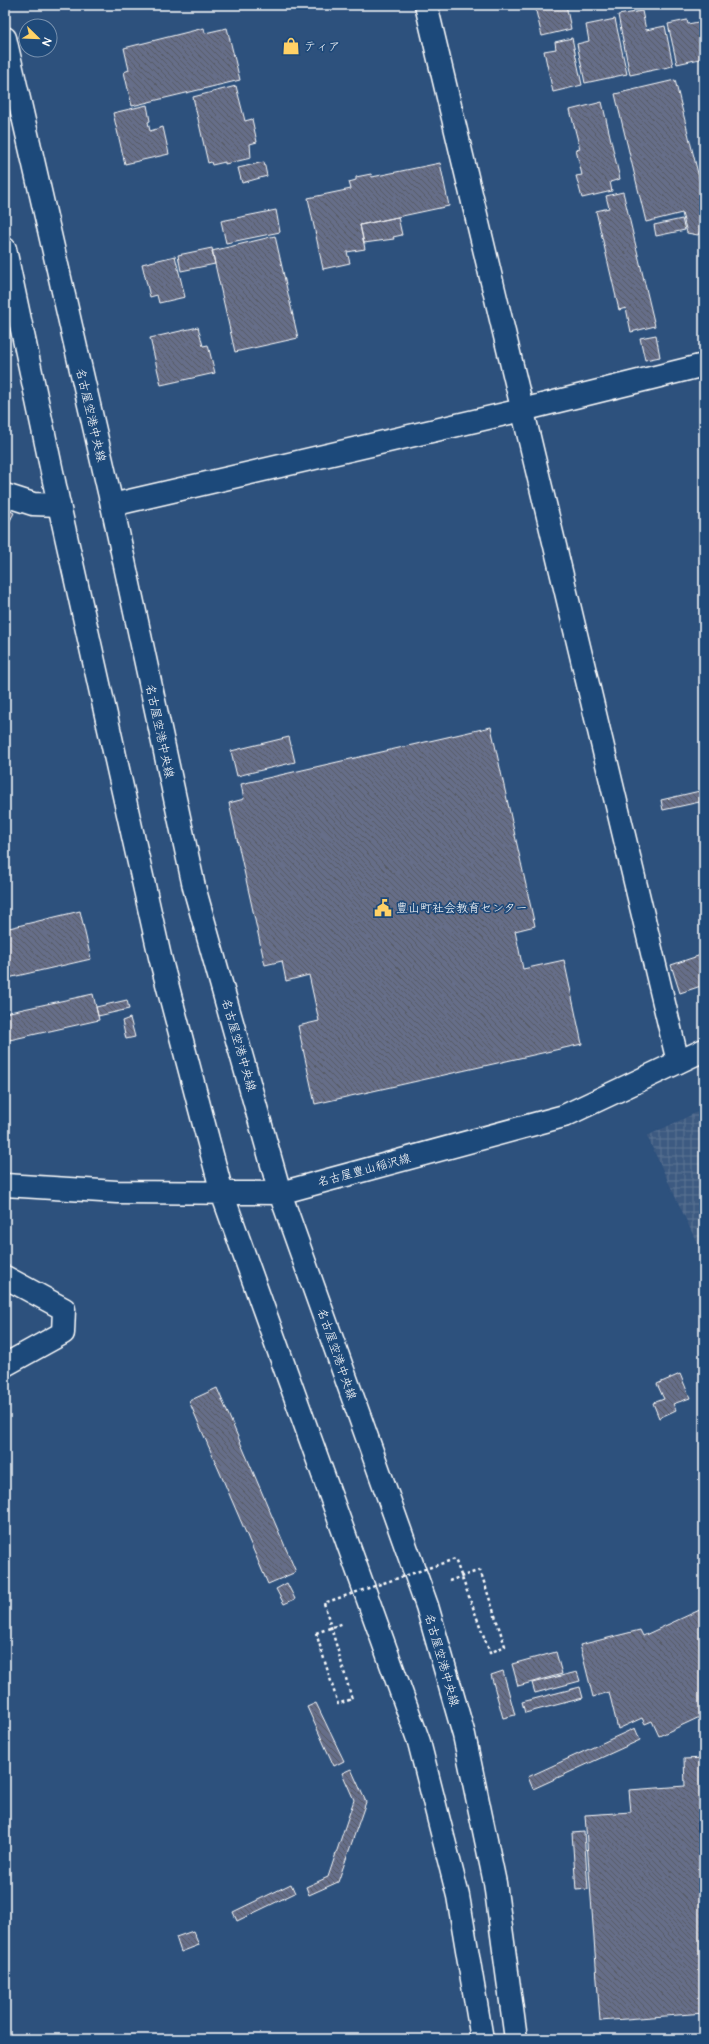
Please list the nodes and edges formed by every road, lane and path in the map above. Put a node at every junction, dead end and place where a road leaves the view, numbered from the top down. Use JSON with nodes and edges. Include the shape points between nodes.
{"nodes":[{"id":1,"x":426,"y":5,"type":"edge"},
{"id":2,"x":5,"y":38,"type":"edge"},
{"id":3,"x":5,"y":249,"type":"edge"},
{"id":4,"x":704,"y":365,"type":"edge"},
{"id":5,"x":522,"y":410,"type":"junction"},
{"id":6,"x":5,"y":495,"type":"edge"},
{"id":7,"x":112,"y":504,"type":"junction"},
{"id":8,"x":59,"y":505,"type":"junction"},
{"id":9,"x":704,"y":1050,"type":"edge"},
{"id":10,"x":678,"y":1062,"type":"junction"},
{"id":11,"x":5,"y":1185,"type":"edge"},
{"id":12,"x":222,"y":1193,"type":"junction"},
{"id":13,"x":280,"y":1193,"type":"junction"},
{"id":14,"x":5,"y":1277,"type":"edge"},
{"id":15,"x":5,"y":1365,"type":"edge"},
{"id":16,"x":443,"y":1583,"type":"dead end"},
{"id":17,"x":344,"y":1623,"type":"dead end"},
{"id":18,"x":482,"y":2039,"type":"edge"},
{"id":19,"x":516,"y":2039,"type":"edge"}],
"edges":[{"from":1,"to":5,"type":"main road"},
{"from":2,"to":7,"type":"main road","name":"名古屋空港中央線"},
{"from":3,"to":8,"type":"main road"},
{"from":4,"to":5,"type":"main road"},
{"from":5,"to":7,"type":"main road"},
{"from":5,"to":10,"type":"main road"},
{"from":6,"to":8,"type":"main road","via":[[33,504]]},
{"from":7,"to":13,"type":"main road","name":"名古屋空港中央線","via":[[194,887]]},
{"from":8,"to":12,"type":"main road","via":[[160,958]]},
{"from":9,"to":10,"type":"main road","name":"名古屋豊山稲沢線"},
{"from":10,"to":13,"type":"main road","name":"名古屋豊山稲沢線","via":[[564,1116]]},
{"from":11,"to":12,"type":"main road","name":"名古屋豊山稲沢線","via":[[116,1192]]},
{"from":12,"to":13,"type":"main road","name":"名古屋豊山稲沢線"},
{"from":12,"to":18,"type":"main road","via":[[419,1742],[458,1896]]},
{"from":13,"to":19,"type":"main road","name":"名古屋空港中央線","via":[[427,1606],[464,1735],[495,1883]]},
{"from":14,"to":15,"type":"main road","via":[[64,1309],[63,1333]]},
{"from":16,"to":17,"type":"path","bridge":true,"via":[[480,1570],[505,1646],[490,1652],[455,1559],[324,1603],[352,1699],[338,1704],[316,1633]]}]}
